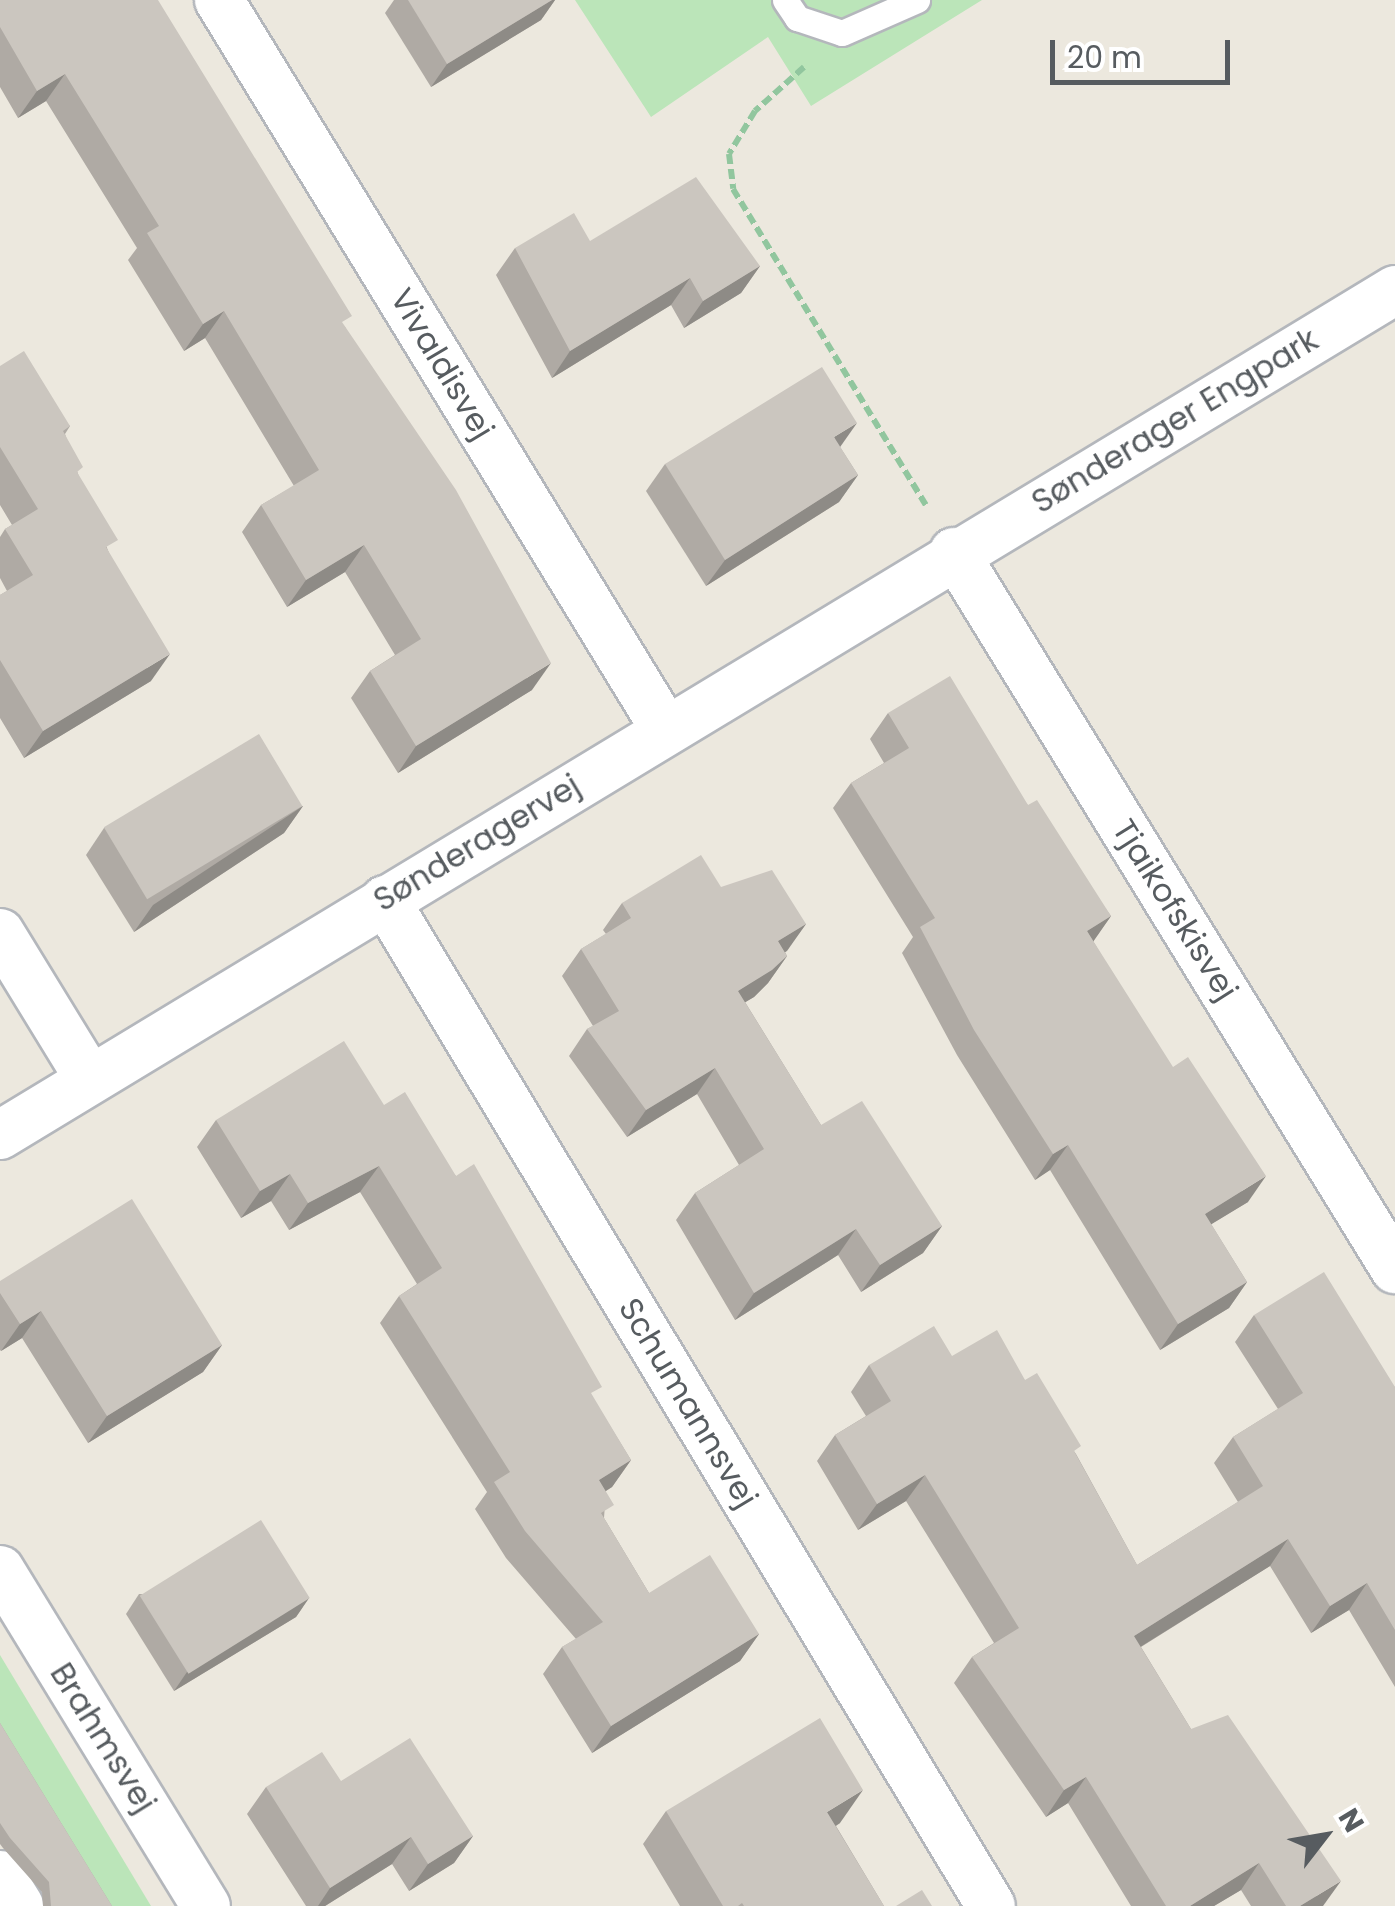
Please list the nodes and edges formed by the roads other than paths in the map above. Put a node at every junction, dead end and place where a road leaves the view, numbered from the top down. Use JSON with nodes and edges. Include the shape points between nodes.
{"nodes":[{"id":1,"x":219,"y":0,"type":"edge"},
{"id":2,"x":918,"y":0,"type":"edge"},
{"id":3,"x":791,"y":9,"type":"edge"},
{"id":4,"x":1395,"y":290,"type":"edge"},
{"id":5,"x":954,"y":552,"type":"junction"},
{"id":6,"x":664,"y":729,"type":"junction"},
{"id":7,"x":385,"y":900,"type":"junction"},
{"id":8,"x":0,"y":933,"type":"edge"},
{"id":9,"x":90,"y":1080,"type":"junction"},
{"id":10,"x":0,"y":1135,"type":"edge"},
{"id":11,"x":1395,"y":1269,"type":"edge"},
{"id":12,"x":0,"y":1570,"type":"edge"},
{"id":13,"x":0,"y":1875,"type":"edge"},
{"id":14,"x":19,"y":1906,"type":"edge"},
{"id":15,"x":206,"y":1906,"type":"edge"},
{"id":16,"x":992,"y":1906,"type":"edge"}],
"edges":[{"from":1,"to":6,"type":"street","name":"Vivaldisvej"},
{"from":2,"to":3,"type":"lane","via":[[842,32]]},
{"from":4,"to":5,"type":"street","name":"Sønderager Engpark"},
{"from":5,"to":6,"type":"street","name":"Sønderagervej"},
{"from":5,"to":11,"type":"street","name":"Tjaikofskisvej"},
{"from":6,"to":7,"type":"street","name":"Sønderagervej"},
{"from":7,"to":9,"type":"street","name":"Sønderagervej"},
{"from":7,"to":16,"type":"street","name":"Schumannsvej"},
{"from":8,"to":9,"type":"street"},
{"from":9,"to":10,"type":"street","name":"Sønderagervej"},
{"from":12,"to":15,"type":"street","name":"Brahmsvej"},
{"from":13,"to":14,"type":"street"}]}
